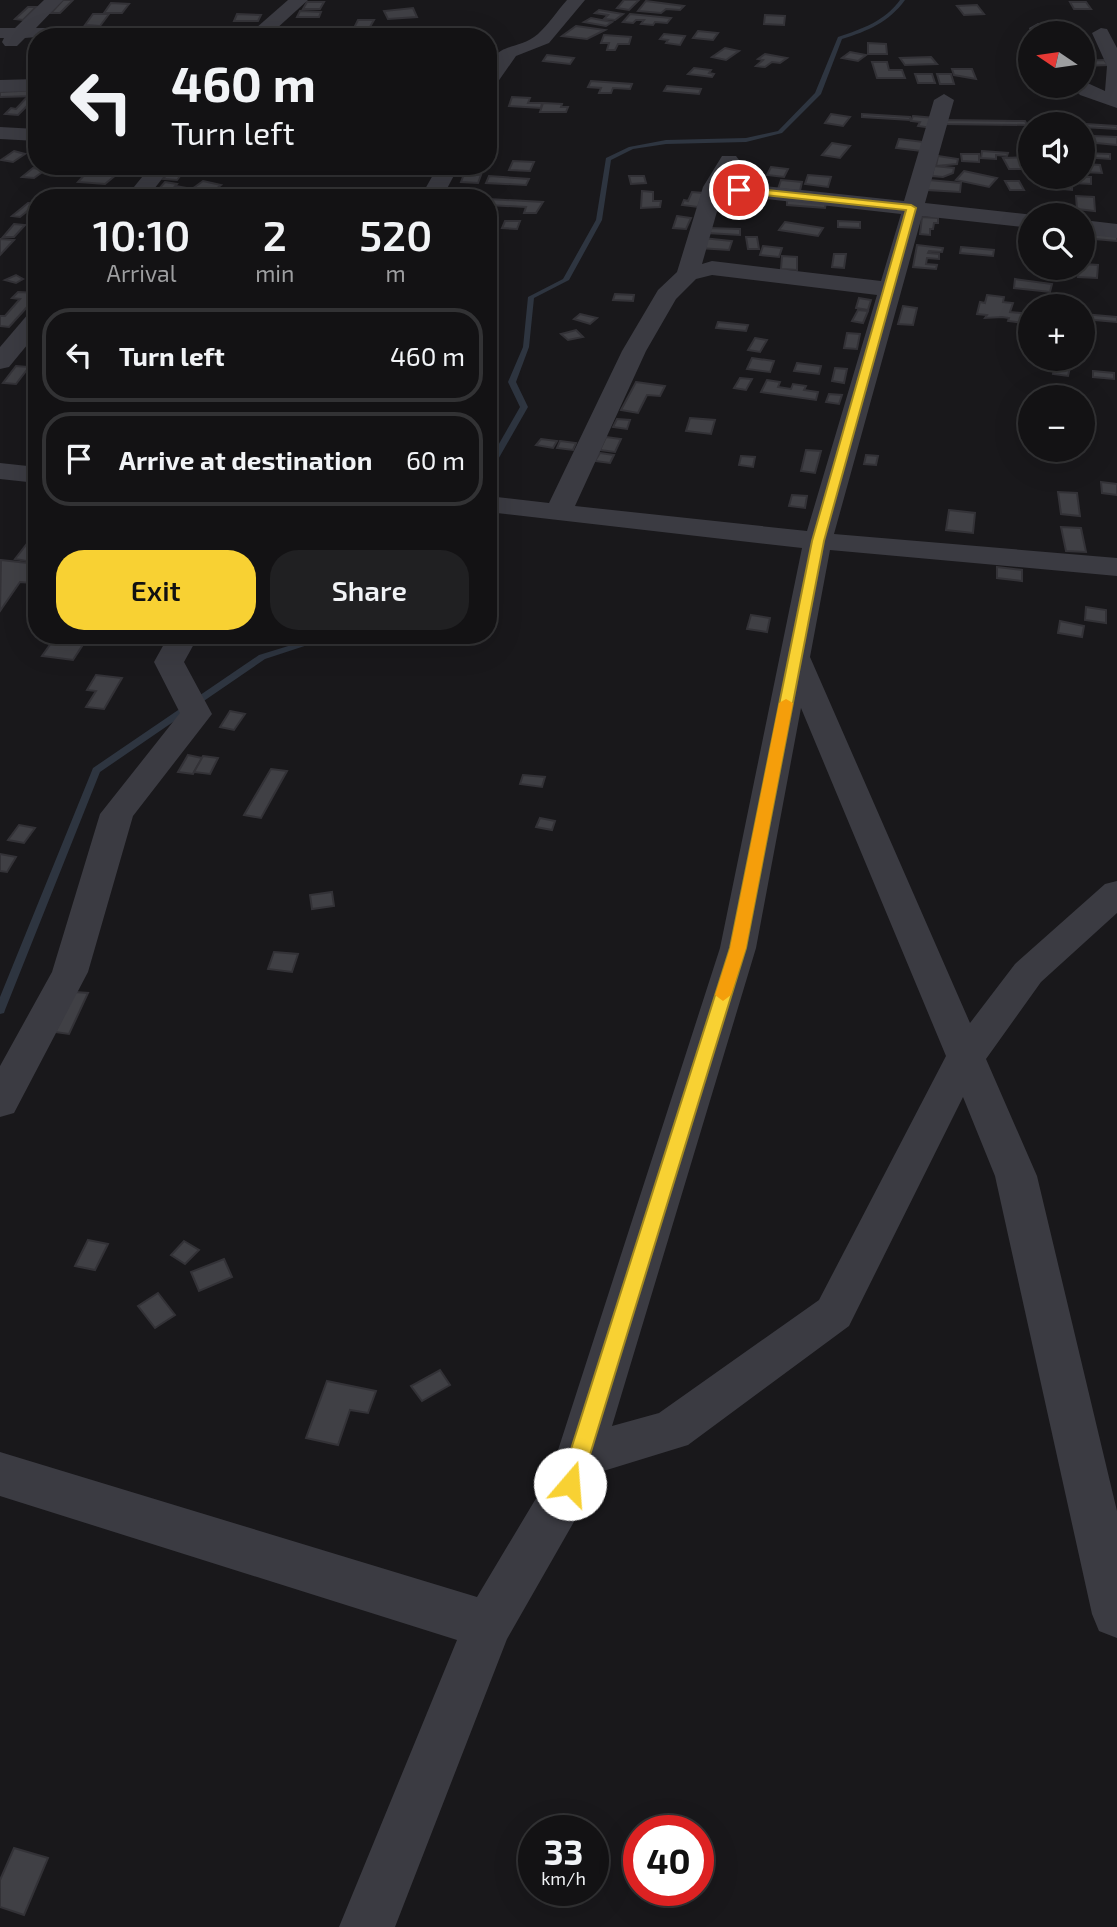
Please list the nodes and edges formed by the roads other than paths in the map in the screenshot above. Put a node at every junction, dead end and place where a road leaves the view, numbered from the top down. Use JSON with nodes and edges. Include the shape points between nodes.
{"nodes":[{"id":1,"x":54,"y":0,"type":"edge"},
{"id":2,"x":299,"y":0,"type":"edge"},
{"id":3,"x":576,"y":0,"type":"edge"},
{"id":4,"x":265,"y":28,"type":"edge"},
{"id":5,"x":1101,"y":33,"type":"dead end"},
{"id":6,"x":9,"y":34,"type":"edge"},
{"id":7,"x":28,"y":34,"type":"edge"},
{"id":8,"x":497,"y":50,"type":"edge"},
{"id":9,"x":0,"y":52,"type":"edge"},
{"id":10,"x":509,"y":52,"type":"junction"},
{"id":11,"x":497,"y":66,"type":"edge"},
{"id":12,"x":28,"y":85,"type":"edge"},
{"id":13,"x":0,"y":86,"type":"edge"},
{"id":14,"x":1096,"y":94,"type":"edge"},
{"id":15,"x":944,"y":100,"type":"dead end"},
{"id":16,"x":1116,"y":101,"type":"edge"},
{"id":17,"x":0,"y":133,"type":"edge"},
{"id":18,"x":28,"y":135,"type":"edge"},
{"id":19,"x":729,"y":160,"type":"dead end"},
{"id":20,"x":155,"y":175,"type":"edge"},
{"id":21,"x":714,"y":187,"type":"junction"},
{"id":22,"x":143,"y":189,"type":"edge"},
{"id":23,"x":911,"y":208,"type":"junction"},
{"id":24,"x":1018,"y":220,"type":"edge"},
{"id":25,"x":1095,"y":228,"type":"edge"},
{"id":26,"x":1117,"y":231,"type":"edge"},
{"id":27,"x":688,"y":274,"type":"junction"},
{"id":28,"x":888,"y":289,"type":"junction"},
{"id":29,"x":28,"y":329,"type":"edge"},
{"id":30,"x":0,"y":362,"type":"edge"},
{"id":31,"x":0,"y":471,"type":"edge"},
{"id":32,"x":28,"y":474,"type":"edge"},
{"id":33,"x":497,"y":505,"type":"edge"},
{"id":34,"x":558,"y":512,"type":"junction"},
{"id":35,"x":818,"y":541,"type":"junction"},
{"id":36,"x":1117,"y":567,"type":"edge"},
{"id":37,"x":176,"y":648,"type":"edge"},
{"id":38,"x":795,"y":657,"type":"junction"},
{"id":39,"x":1117,"y":893,"type":"edge"},
{"id":40,"x":966,"y":1058,"type":"junction"},
{"id":41,"x":0,"y":1102,"type":"edge"},
{"id":42,"x":579,"y":1457,"type":"junction"},
{"id":43,"x":0,"y":1474,"type":"edge"},
{"id":44,"x":1117,"y":1614,"type":"edge"},
{"id":45,"x":488,"y":1625,"type":"junction"},
{"id":46,"x":366,"y":1927,"type":"edge"}],
"edges":[{"from":1,"to":6,"type":"street"},
{"from":2,"to":4,"type":"street"},
{"from":3,"to":10,"type":"street","via":[[543,39]]},
{"from":5,"to":16,"type":"street","via":[[1116,66]]},
{"from":6,"to":7,"type":"street"},
{"from":6,"to":9,"type":"street"},
{"from":8,"to":10,"type":"street"},
{"from":10,"to":11,"type":"street"},
{"from":12,"to":13,"type":"street"},
{"from":14,"to":16,"type":"street"},
{"from":15,"to":23,"type":"street"},
{"from":17,"to":18,"type":"street"},
{"from":19,"to":21,"type":"street"},
{"from":20,"to":22,"type":"street"},
{"from":21,"to":23,"type":"street"},
{"from":21,"to":27,"type":"street"},
{"from":23,"to":24,"type":"street"},
{"from":23,"to":28,"type":"street"},
{"from":25,"to":26,"type":"street"},
{"from":27,"to":28,"type":"street","via":[[712,268]]},
{"from":27,"to":34,"type":"street","via":[[666,295],[634,351]]},
{"from":28,"to":35,"type":"street"},
{"from":29,"to":30,"type":"street"},
{"from":31,"to":32,"type":"street"},
{"from":33,"to":34,"type":"street"},
{"from":34,"to":35,"type":"street"},
{"from":35,"to":36,"type":"street"},
{"from":35,"to":38,"type":"street"},
{"from":37,"to":41,"type":"street","via":[[196,713],[117,814],[70,972]]},
{"from":38,"to":40,"type":"street"},
{"from":38,"to":42,"type":"street","via":[[738,948]]},
{"from":39,"to":40,"type":"street","via":[[1028,973]]},
{"from":40,"to":42,"type":"street","via":[[834,1313],[672,1430]]},
{"from":40,"to":44,"type":"street","via":[[1016,1176]]},
{"from":42,"to":45,"type":"street","via":[[570,1484]]},
{"from":43,"to":45,"type":"street"},
{"from":45,"to":46,"type":"street"}]}
